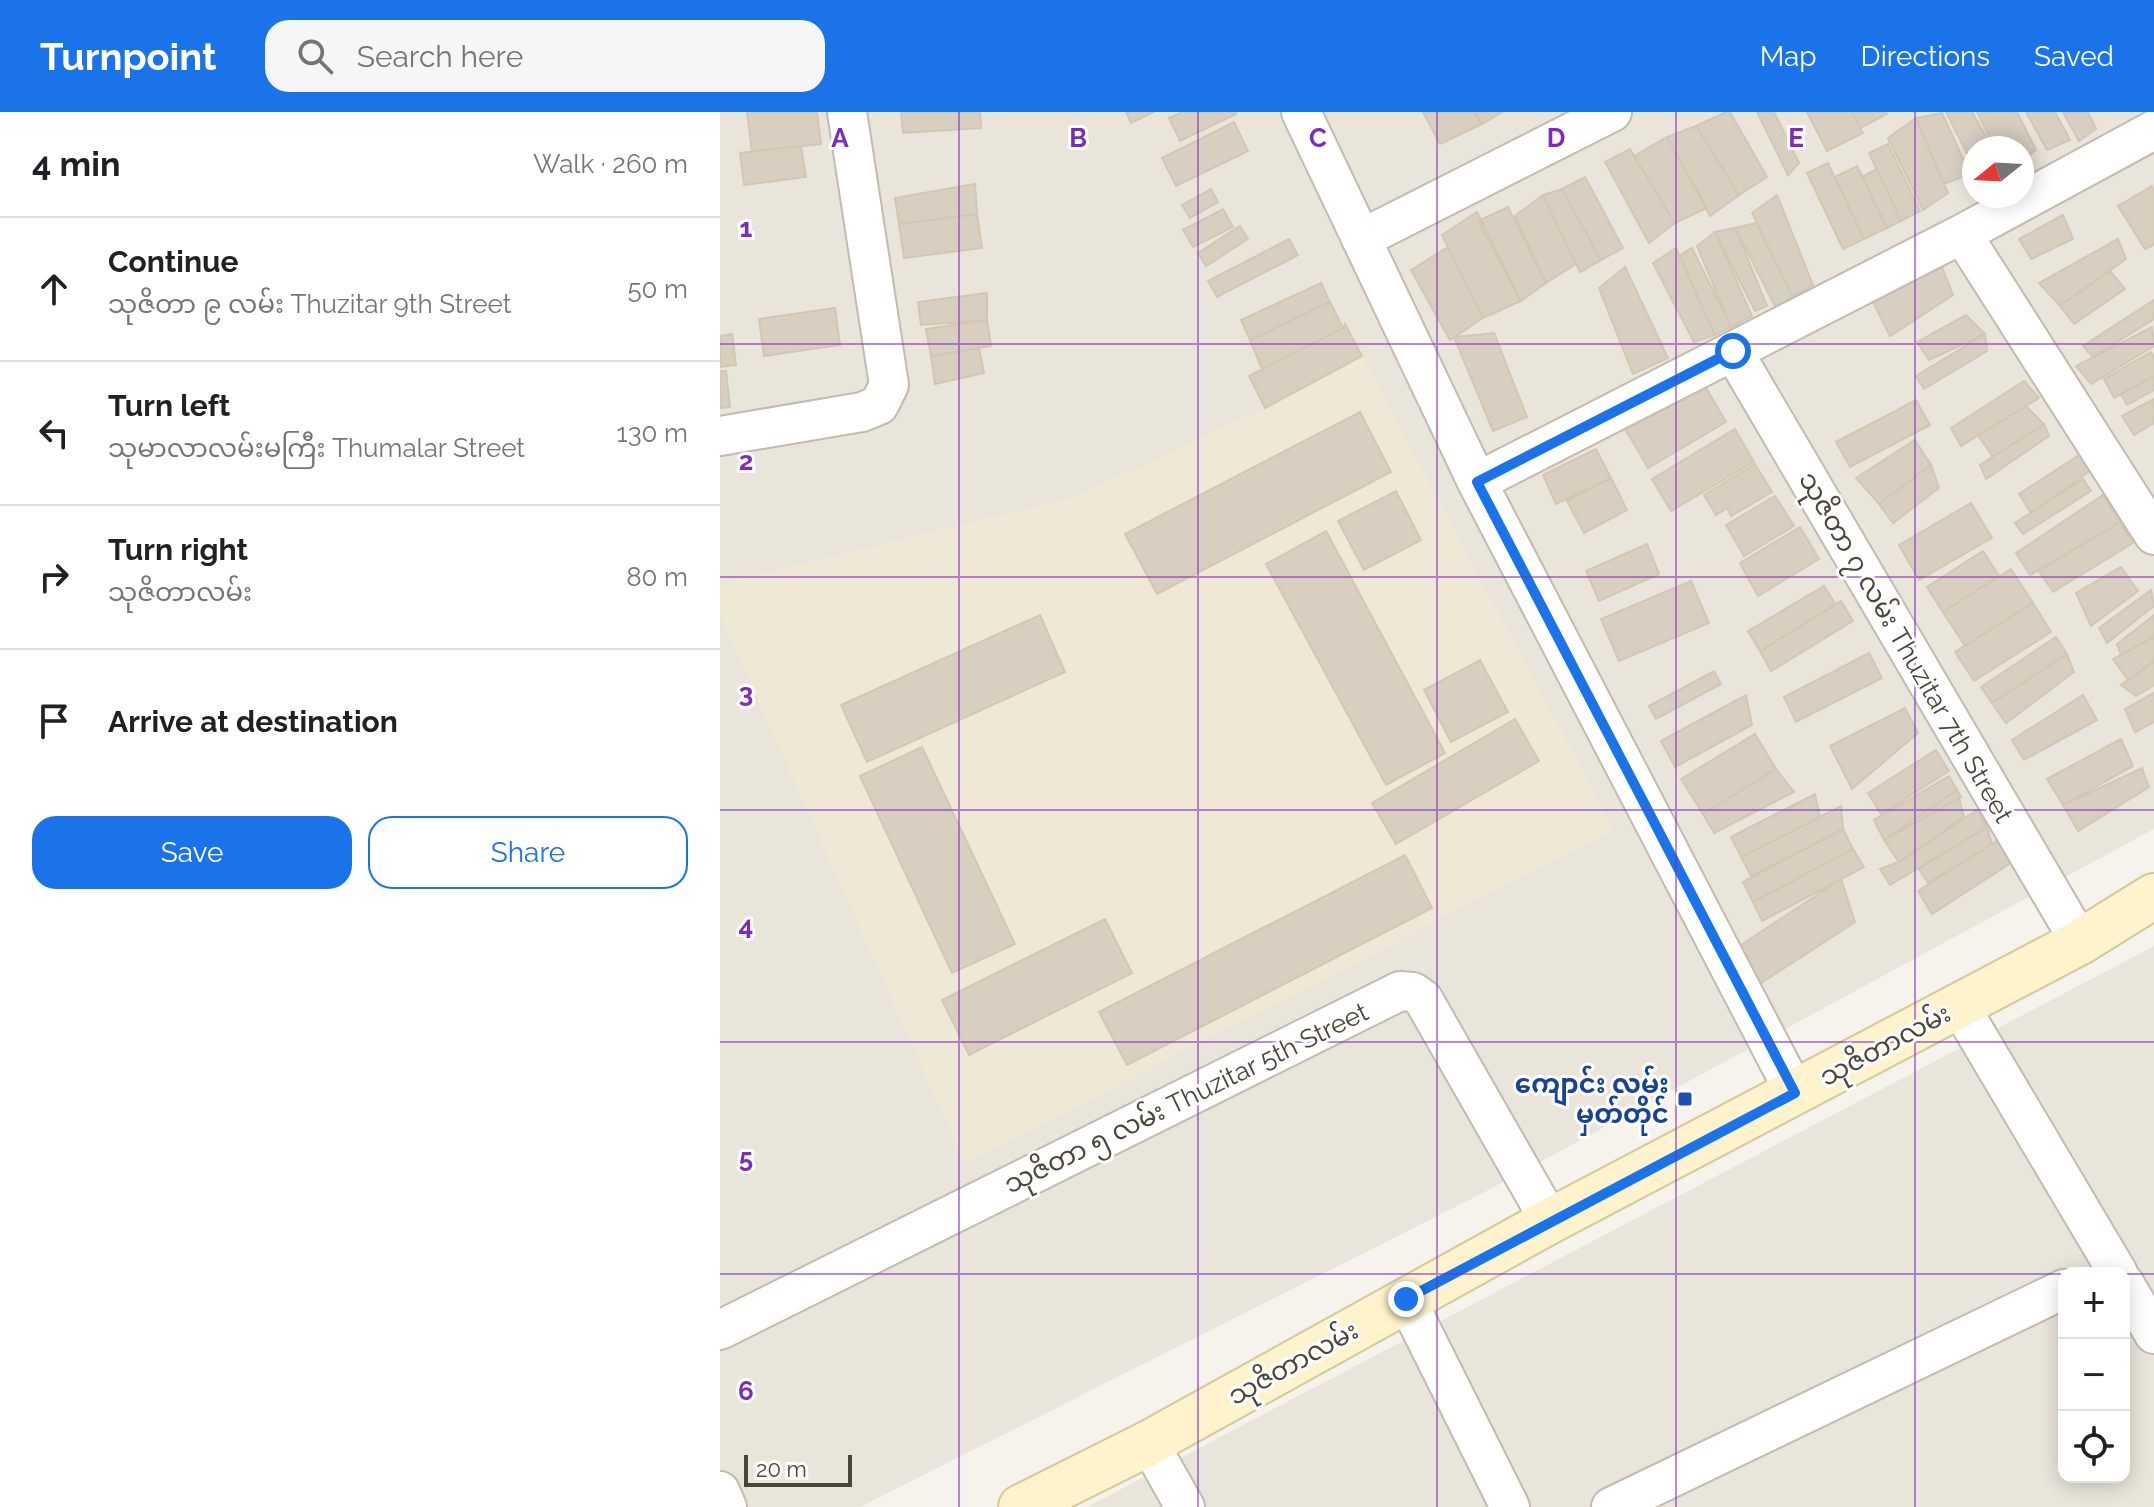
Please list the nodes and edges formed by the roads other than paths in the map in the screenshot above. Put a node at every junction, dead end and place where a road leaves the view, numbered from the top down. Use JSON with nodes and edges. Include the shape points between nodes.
{"nodes":[{"id":1,"x":847,"y":112,"type":"edge"},
{"id":2,"x":1301,"y":112,"type":"edge"},
{"id":3,"x":1612,"y":112,"type":"edge"},
{"id":4,"x":2154,"y":130,"type":"edge"},
{"id":5,"x":1962,"y":234,"type":"junction"},
{"id":6,"x":1361,"y":239,"type":"junction"},
{"id":7,"x":1733,"y":351,"type":"junction"},
{"id":8,"x":720,"y":436,"type":"edge"},
{"id":9,"x":1477,"y":482,"type":"junction"},
{"id":10,"x":2154,"y":535,"type":"edge"},
{"id":11,"x":2154,"y":896,"type":"edge"},
{"id":12,"x":2080,"y":942,"type":"junction"},
{"id":13,"x":1959,"y":1005,"type":"junction"},
{"id":14,"x":1795,"y":1093,"type":"junction"},
{"id":15,"x":1550,"y":1221,"type":"junction"},
{"id":16,"x":2109,"y":1267,"type":"edge"},
{"id":17,"x":2058,"y":1292,"type":"edge"},
{"id":18,"x":1406,"y":1299,"type":"junction"},
{"id":19,"x":2130,"y":1299,"type":"edge"},
{"id":20,"x":720,"y":1330,"type":"edge"},
{"id":21,"x":2154,"y":1334,"type":"edge"},
{"id":22,"x":1149,"y":1443,"type":"junction"},
{"id":23,"x":720,"y":1491,"type":"edge"},
{"id":24,"x":727,"y":1507,"type":"edge"},
{"id":25,"x":1021,"y":1507,"type":"edge"},
{"id":26,"x":1185,"y":1507,"type":"edge"},
{"id":27,"x":1510,"y":1507,"type":"edge"},
{"id":28,"x":1611,"y":1507,"type":"edge"}],
"edges":[{"from":1,"to":8,"type":"street","via":[[889,385],[879,405],[862,412]]},
{"from":2,"to":6,"type":"street"},
{"from":3,"to":6,"type":"street"},
{"from":4,"to":5,"type":"street"},
{"from":5,"to":7,"type":"street"},
{"from":5,"to":10,"type":"street"},
{"from":6,"to":9,"type":"street"},
{"from":7,"to":9,"type":"street"},
{"from":7,"to":12,"type":"street","name":"သုဇိတာ ၇ လမ်း Thuzitar 7th Street"},
{"from":9,"to":14,"type":"street"},
{"from":11,"to":12,"type":"main road","name":"သုဇိတာလမ်း"},
{"from":12,"to":13,"type":"main road","name":"သုဇိတာလမ်း"},
{"from":13,"to":14,"type":"main road","name":"သုဇိတာလမ်း"},
{"from":13,"to":16,"type":"street"},
{"from":14,"to":15,"type":"main road","name":"သုဇိတာလမ်း"},
{"from":15,"to":18,"type":"main road","name":"သုဇိတာလမ်း"},
{"from":15,"to":20,"type":"street","name":"သုဇိတာ ၅ လမ်း Thuzitar 5th Street","via":[[1423,999],[1400,991]]},
{"from":17,"to":28,"type":"street"},
{"from":18,"to":22,"type":"main road","name":"သုဇိတာလမ်း"},
{"from":18,"to":27,"type":"street"},
{"from":19,"to":21,"type":"street"},
{"from":22,"to":25,"type":"main road","name":"သုဇိတာလမ်း"},
{"from":22,"to":26,"type":"street"},
{"from":23,"to":24,"type":"street"}]}
